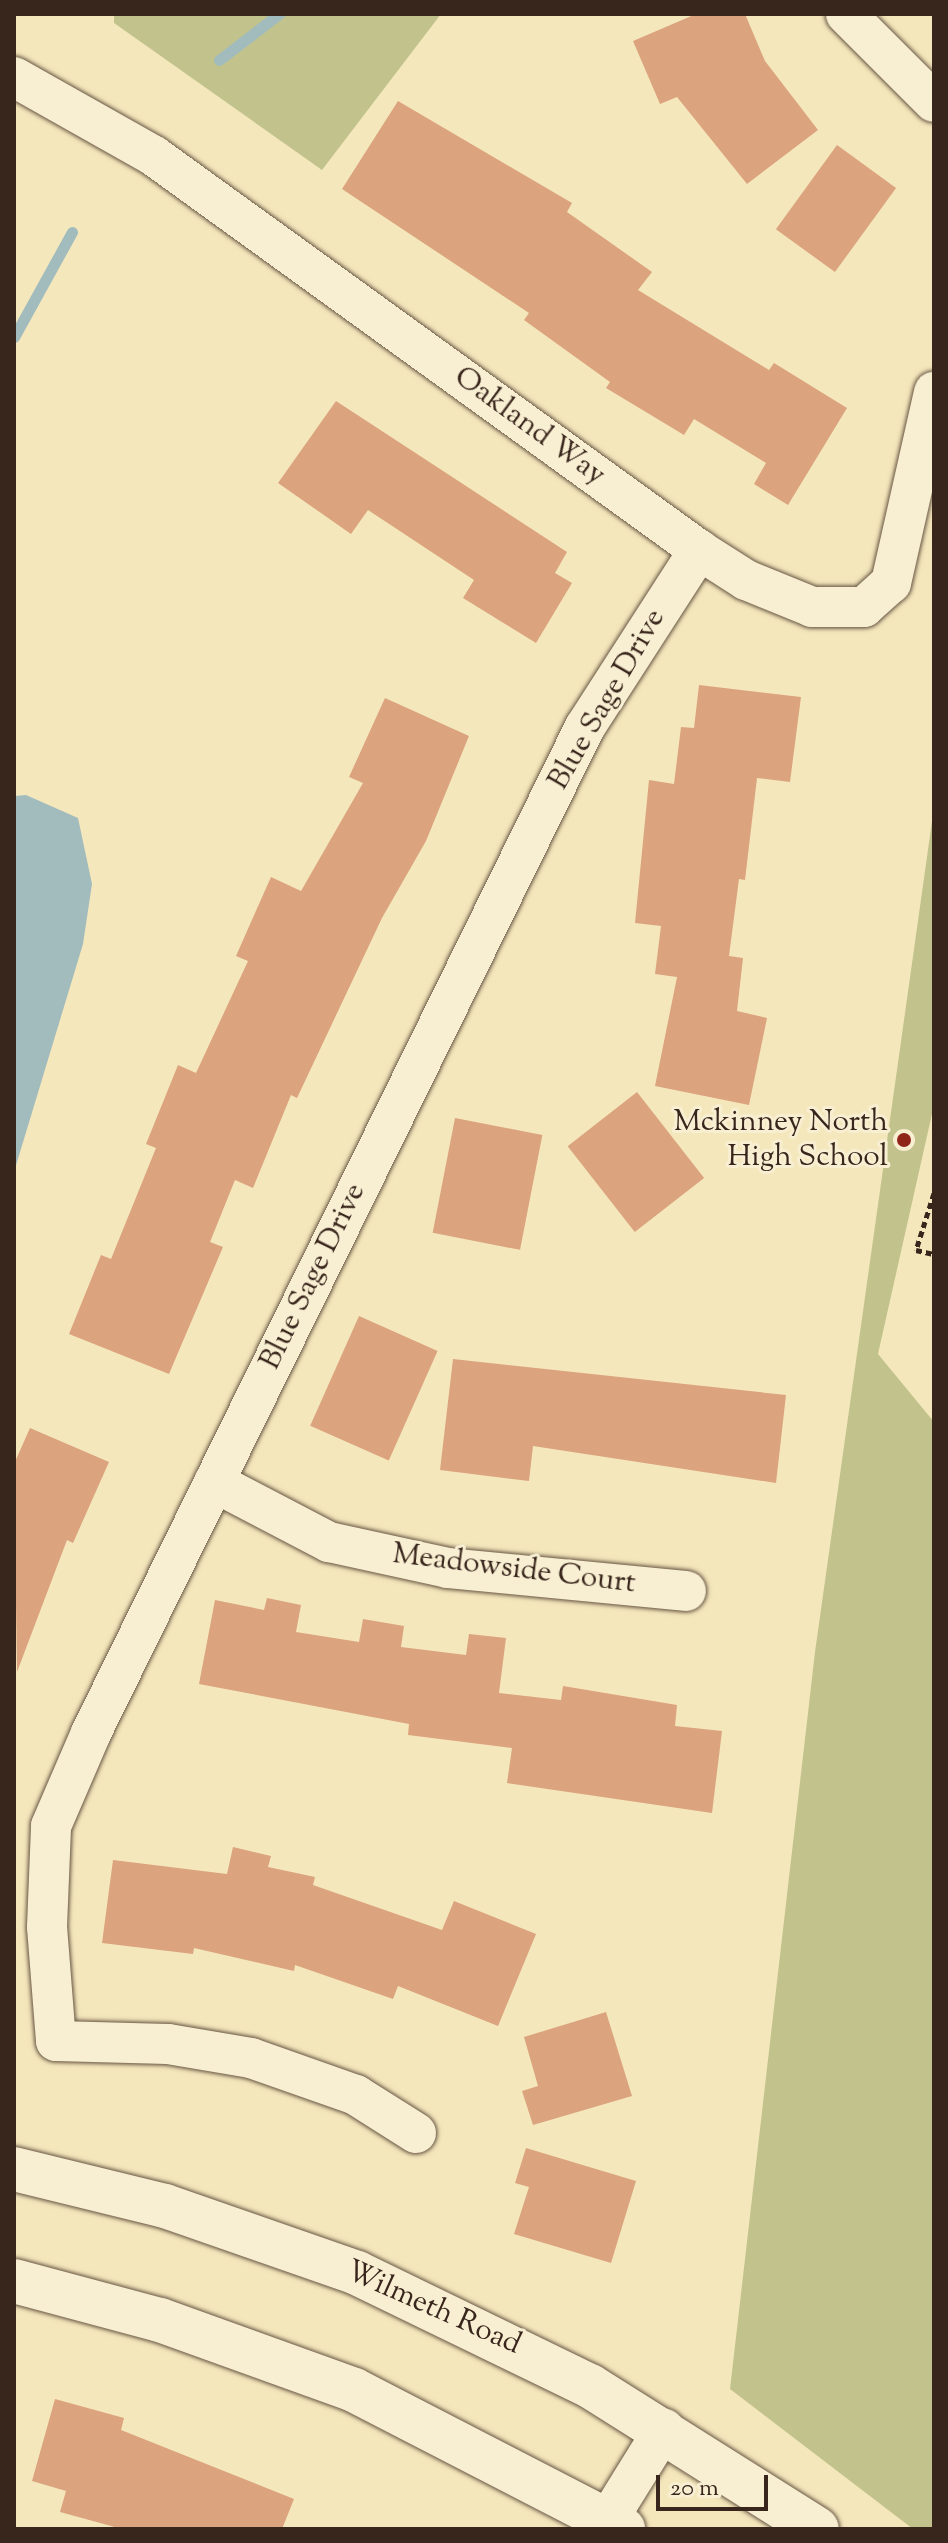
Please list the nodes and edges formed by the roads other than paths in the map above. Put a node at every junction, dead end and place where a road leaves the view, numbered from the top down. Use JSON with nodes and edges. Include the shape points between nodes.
{"nodes":[{"id":1,"x":846,"y":14,"type":"edge"},
{"id":2,"x":14,"y":77,"type":"edge"},
{"id":3,"x":934,"y":102,"type":"edge"},
{"id":4,"x":934,"y":392,"type":"edge"},
{"id":5,"x":699,"y":550,"type":"junction"},
{"id":6,"x":214,"y":1482,"type":"junction"},
{"id":7,"x":686,"y":1591,"type":"dead end"},
{"id":8,"x":416,"y":2133,"type":"dead end"},
{"id":9,"x":14,"y":2169,"type":"edge"},
{"id":10,"x":14,"y":2281,"type":"edge"},
{"id":11,"x":664,"y":2429,"type":"junction"},
{"id":12,"x":611,"y":2526,"type":"edge"},
{"id":13,"x":817,"y":2529,"type":"edge"}],
"edges":[{"from":1,"to":3,"type":"street"},
{"from":2,"to":5,"type":"street","name":"Oakland Way","via":[[154,156]]},
{"from":4,"to":5,"type":"street","name":"Oakland Way","via":[[897,567],[880,597],[848,610],[812,607],[746,580]]},
{"from":5,"to":6,"type":"street","name":"Blue Sage Drive","via":[[585,727]]},
{"from":6,"to":7,"type":"street","name":"Meadowside Court","via":[[329,1542],[448,1568]]},
{"from":6,"to":8,"type":"street","name":"Blue Sage Drive","via":[[51,1826],[47,1927],[56,2041],[168,2044],[251,2058],[356,2095]]},
{"from":9,"to":11,"type":"main road","name":"Wilmeth Road","via":[[165,2206],[357,2273],[534,2355]]},
{"from":10,"to":12,"type":"main road","via":[[160,2320],[354,2390]]},
{"from":11,"to":12,"type":"street"},
{"from":11,"to":13,"type":"main road","name":"Wilmeth Road"}]}
